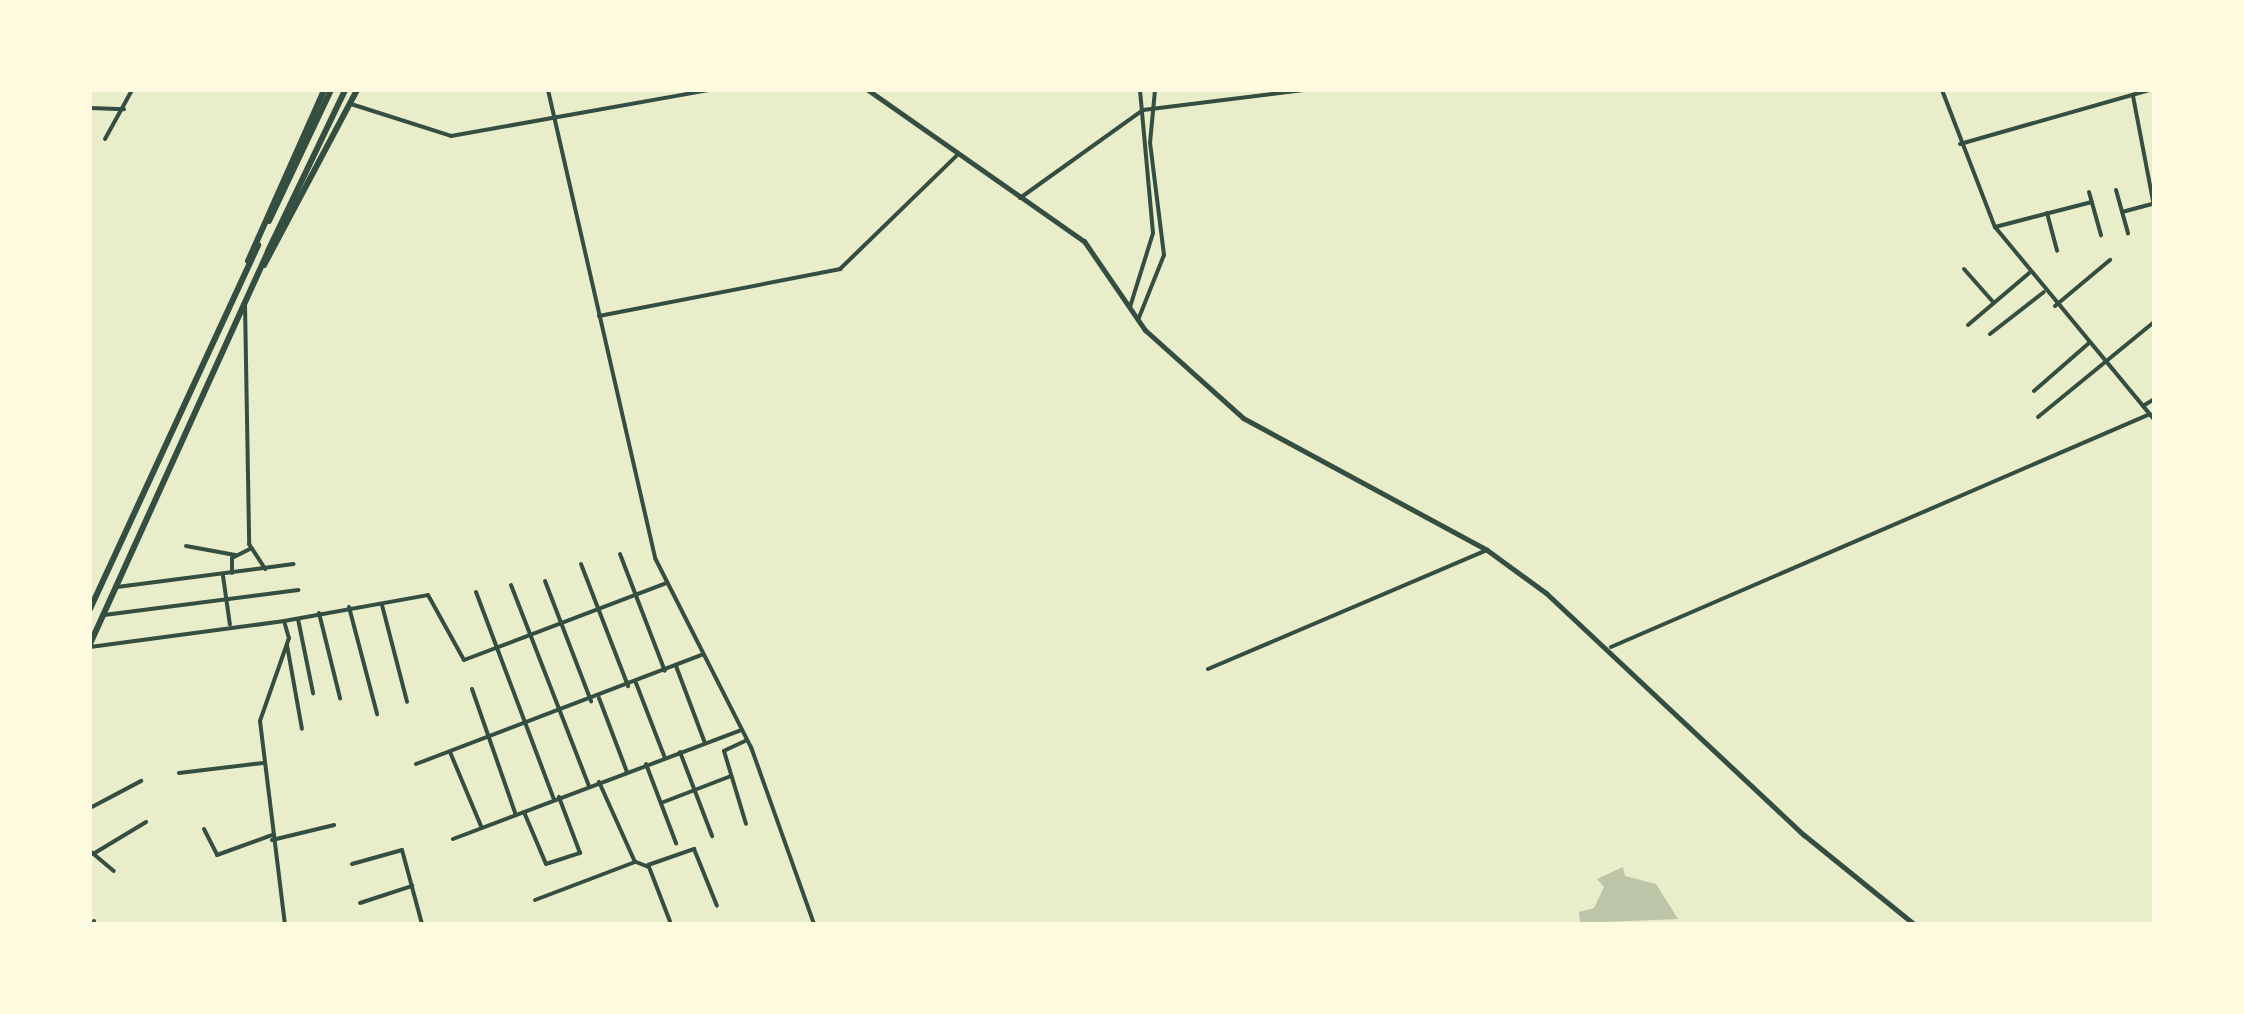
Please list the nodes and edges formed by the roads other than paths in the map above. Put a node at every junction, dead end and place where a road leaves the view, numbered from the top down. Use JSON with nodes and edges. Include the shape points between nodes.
{"nodes":[{"id":1,"x":132,"y":90,"type":"edge"},
{"id":2,"x":328,"y":90,"type":"edge"},
{"id":3,"x":344,"y":90,"type":"edge"},
{"id":4,"x":357,"y":90,"type":"edge"},
{"id":5,"x":548,"y":90,"type":"edge"},
{"id":6,"x":710,"y":90,"type":"edge"},
{"id":7,"x":868,"y":90,"type":"edge"},
{"id":8,"x":1140,"y":90,"type":"edge"},
{"id":9,"x":1155,"y":90,"type":"edge"},
{"id":10,"x":1304,"y":90,"type":"edge"},
{"id":11,"x":1942,"y":90,"type":"edge"},
{"id":12,"x":2150,"y":90,"type":"edge"},
{"id":13,"x":1270,"y":93,"type":"edge"},
{"id":14,"x":2133,"y":95,"type":"junction"},
{"id":15,"x":351,"y":104,"type":"junction"},
{"id":16,"x":90,"y":108,"type":"edge"},
{"id":17,"x":1157,"y":108,"type":"junction"},
{"id":18,"x":124,"y":110,"type":"junction"},
{"id":19,"x":1143,"y":110,"type":"junction"},
{"id":20,"x":555,"y":121,"type":"junction"},
{"id":21,"x":105,"y":139,"type":"dead end"},
{"id":22,"x":1960,"y":144,"type":"junction"},
{"id":23,"x":956,"y":156,"type":"junction"},
{"id":24,"x":2116,"y":190,"type":"dead end"},
{"id":25,"x":2089,"y":192,"type":"dead end"},
{"id":26,"x":1020,"y":198,"type":"junction"},
{"id":27,"x":2092,"y":202,"type":"junction"},
{"id":28,"x":2154,"y":205,"type":"edge"},
{"id":29,"x":2122,"y":212,"type":"junction"},
{"id":30,"x":2047,"y":213,"type":"junction"},
{"id":31,"x":1996,"y":227,"type":"junction"},
{"id":32,"x":2128,"y":232,"type":"dead end"},
{"id":33,"x":2101,"y":235,"type":"dead end"},
{"id":34,"x":2056,"y":251,"type":"dead end"},
{"id":35,"x":2110,"y":260,"type":"dead end"},
{"id":36,"x":247,"y":267,"type":"junction"},
{"id":37,"x":258,"y":270,"type":"junction"},
{"id":38,"x":1964,"y":270,"type":"dead end"},
{"id":39,"x":2030,"y":272,"type":"junction"},
{"id":40,"x":2044,"y":292,"type":"junction"},
{"id":41,"x":244,"y":299,"type":"junction"},
{"id":42,"x":1994,"y":303,"type":"junction"},
{"id":43,"x":2055,"y":306,"type":"junction"},
{"id":44,"x":1130,"y":308,"type":"junction"},
{"id":45,"x":598,"y":316,"type":"junction"},
{"id":46,"x":1138,"y":320,"type":"junction"},
{"id":47,"x":2154,"y":322,"type":"edge"},
{"id":48,"x":1968,"y":325,"type":"dead end"},
{"id":49,"x":1990,"y":334,"type":"dead end"},
{"id":50,"x":2088,"y":342,"type":"junction"},
{"id":51,"x":2105,"y":361,"type":"junction"},
{"id":52,"x":2034,"y":390,"type":"dead end"},
{"id":53,"x":2154,"y":399,"type":"edge"},
{"id":54,"x":2143,"y":406,"type":"junction"},
{"id":55,"x":2038,"y":416,"type":"dead end"},
{"id":56,"x":2152,"y":417,"type":"edge"},
{"id":57,"x":186,"y":546,"type":"dead end"},
{"id":58,"x":250,"y":549,"type":"junction"},
{"id":59,"x":1487,"y":550,"type":"junction"},
{"id":60,"x":620,"y":554,"type":"dead end"},
{"id":61,"x":235,"y":555,"type":"junction"},
{"id":62,"x":294,"y":564,"type":"dead end"},
{"id":63,"x":581,"y":564,"type":"dead end"},
{"id":64,"x":265,"y":569,"type":"junction"},
{"id":65,"x":232,"y":574,"type":"junction"},
{"id":66,"x":223,"y":576,"type":"junction"},
{"id":67,"x":545,"y":581,"type":"dead end"},
{"id":68,"x":667,"y":583,"type":"junction"},
{"id":69,"x":511,"y":585,"type":"dead end"},
{"id":70,"x":117,"y":588,"type":"junction"},
{"id":71,"x":298,"y":590,"type":"dead end"},
{"id":72,"x":476,"y":592,"type":"dead end"},
{"id":73,"x":636,"y":595,"type":"junction"},
{"id":74,"x":226,"y":602,"type":"junction"},
{"id":75,"x":382,"y":603,"type":"junction"},
{"id":76,"x":349,"y":607,"type":"junction"},
{"id":77,"x":597,"y":608,"type":"junction"},
{"id":78,"x":90,"y":610,"type":"edge"},
{"id":79,"x":319,"y":614,"type":"junction"},
{"id":80,"x":104,"y":615,"type":"junction"},
{"id":81,"x":297,"y":618,"type":"junction"},
{"id":82,"x":284,"y":621,"type":"junction"},
{"id":83,"x":560,"y":622,"type":"junction"},
{"id":84,"x":230,"y":624,"type":"junction"},
{"id":85,"x":531,"y":632,"type":"junction"},
{"id":86,"x":287,"y":642,"type":"junction"},
{"id":87,"x":90,"y":645,"type":"edge"},
{"id":88,"x":497,"y":646,"type":"junction"},
{"id":89,"x":1610,"y":647,"type":"junction"},
{"id":90,"x":701,"y":654,"type":"junction"},
{"id":91,"x":676,"y":666,"type":"junction"},
{"id":92,"x":1208,"y":669,"type":"dead end"},
{"id":93,"x":665,"y":671,"type":"junction"},
{"id":94,"x":636,"y":683,"type":"junction"},
{"id":95,"x":628,"y":686,"type":"junction"},
{"id":96,"x":472,"y":689,"type":"dead end"},
{"id":97,"x":313,"y":693,"type":"dead end"},
{"id":98,"x":340,"y":698,"type":"dead end"},
{"id":99,"x":600,"y":698,"type":"junction"},
{"id":100,"x":592,"y":701,"type":"junction"},
{"id":101,"x":407,"y":702,"type":"dead end"},
{"id":102,"x":561,"y":712,"type":"junction"},
{"id":103,"x":376,"y":714,"type":"dead end"},
{"id":104,"x":526,"y":724,"type":"junction"},
{"id":105,"x":302,"y":729,"type":"dead end"},
{"id":106,"x":742,"y":730,"type":"junction"},
{"id":107,"x":489,"y":738,"type":"junction"},
{"id":108,"x":748,"y":741,"type":"junction"},
{"id":109,"x":705,"y":743,"type":"junction"},
{"id":110,"x":450,"y":752,"type":"junction"},
{"id":111,"x":680,"y":752,"type":"junction"},
{"id":112,"x":665,"y":758,"type":"junction"},
{"id":113,"x":262,"y":763,"type":"junction"},
{"id":114,"x":416,"y":764,"type":"dead end"},
{"id":115,"x":646,"y":764,"type":"junction"},
{"id":116,"x":627,"y":772,"type":"junction"},
{"id":117,"x":180,"y":773,"type":"dead end"},
{"id":118,"x":730,"y":776,"type":"junction"},
{"id":119,"x":141,"y":780,"type":"dead end"},
{"id":120,"x":599,"y":782,"type":"junction"},
{"id":121,"x":589,"y":786,"type":"junction"},
{"id":122,"x":694,"y":790,"type":"junction"},
{"id":123,"x":557,"y":798,"type":"junction"},
{"id":124,"x":661,"y":803,"type":"junction"},
{"id":125,"x":90,"y":808,"type":"edge"},
{"id":126,"x":524,"y":812,"type":"junction"},
{"id":127,"x":516,"y":815,"type":"junction"},
{"id":128,"x":146,"y":822,"type":"dead end"},
{"id":129,"x":746,"y":824,"type":"dead end"},
{"id":130,"x":334,"y":825,"type":"dead end"},
{"id":131,"x":204,"y":828,"type":"dead end"},
{"id":132,"x":482,"y":828,"type":"junction"},
{"id":133,"x":712,"y":836,"type":"dead end"},
{"id":134,"x":272,"y":838,"type":"junction"},
{"id":135,"x":453,"y":839,"type":"dead end"},
{"id":136,"x":676,"y":843,"type":"dead end"},
{"id":137,"x":92,"y":852,"type":"edge"},
{"id":138,"x":635,"y":862,"type":"junction"},
{"id":139,"x":352,"y":864,"type":"dead end"},
{"id":140,"x":648,"y":866,"type":"junction"},
{"id":141,"x":114,"y":871,"type":"dead end"},
{"id":142,"x":412,"y":886,"type":"junction"},
{"id":143,"x":535,"y":900,"type":"dead end"},
{"id":144,"x":360,"y":903,"type":"dead end"},
{"id":145,"x":717,"y":906,"type":"dead end"},
{"id":146,"x":419,"y":923,"type":"edge"},
{"id":147,"x":285,"y":924,"type":"edge"},
{"id":148,"x":671,"y":924,"type":"edge"},
{"id":149,"x":814,"y":924,"type":"edge"},
{"id":150,"x":1914,"y":924,"type":"edge"}],
"edges":[{"from":1,"to":18,"type":"street"},
{"from":2,"to":36,"type":"main road"},
{"from":2,"to":36,"type":"main road"},
{"from":3,"to":37,"type":"main road"},
{"from":4,"to":15,"type":"main road"},
{"from":5,"to":20,"type":"street"},
{"from":6,"to":20,"type":"street"},
{"from":7,"to":23,"type":"street"},
{"from":8,"to":19,"type":"street"},
{"from":9,"to":17,"type":"street"},
{"from":10,"to":13,"type":"street"},
{"from":11,"to":22,"type":"street"},
{"from":12,"to":14,"type":"street"},
{"from":13,"to":17,"type":"street"},
{"from":14,"to":22,"type":"street"},
{"from":14,"to":28,"type":"street"},
{"from":15,"to":20,"type":"street","via":[[452,136]]},
{"from":15,"to":37,"type":"main road"},
{"from":16,"to":18,"type":"street"},
{"from":17,"to":19,"type":"street"},
{"from":17,"to":46,"type":"street","via":[[1150,142],[1164,256]]},
{"from":18,"to":21,"type":"street"},
{"from":19,"to":26,"type":"street"},
{"from":19,"to":44,"type":"street","via":[[1152,252]]},
{"from":20,"to":45,"type":"street"},
{"from":22,"to":31,"type":"street"},
{"from":23,"to":26,"type":"street"},
{"from":23,"to":45,"type":"street","via":[[840,269]]},
{"from":24,"to":29,"type":"street"},
{"from":25,"to":27,"type":"street"},
{"from":26,"to":44,"type":"street","via":[[1084,241]]},
{"from":27,"to":30,"type":"street"},
{"from":27,"to":33,"type":"street"},
{"from":28,"to":29,"type":"street"},
{"from":29,"to":32,"type":"street"},
{"from":30,"to":31,"type":"street"},
{"from":30,"to":34,"type":"street"},
{"from":31,"to":39,"type":"street"},
{"from":35,"to":43,"type":"street"},
{"from":36,"to":78,"type":"main road"},
{"from":37,"to":41,"type":"main road"},
{"from":38,"to":42,"type":"street"},
{"from":39,"to":40,"type":"street"},
{"from":39,"to":42,"type":"street"},
{"from":40,"to":43,"type":"street"},
{"from":40,"to":49,"type":"street"},
{"from":41,"to":58,"type":"street"},
{"from":41,"to":70,"type":"main road"},
{"from":42,"to":48,"type":"street"},
{"from":43,"to":50,"type":"street"},
{"from":44,"to":46,"type":"street"},
{"from":45,"to":68,"type":"street"},
{"from":46,"to":59,"type":"street","via":[[1243,418]]},
{"from":47,"to":51,"type":"street"},
{"from":50,"to":51,"type":"street"},
{"from":50,"to":52,"type":"street"},
{"from":51,"to":54,"type":"street"},
{"from":51,"to":55,"type":"street"},
{"from":53,"to":54,"type":"street"},
{"from":54,"to":56,"type":"street"},
{"from":56,"to":89,"type":"street"},
{"from":57,"to":61,"type":"street"},
{"from":58,"to":61,"type":"street"},
{"from":58,"to":64,"type":"street"},
{"from":59,"to":89,"type":"street"},
{"from":59,"to":92,"type":"street"},
{"from":60,"to":73,"type":"street"},
{"from":61,"to":65,"type":"street"},
{"from":62,"to":64,"type":"street"},
{"from":63,"to":77,"type":"street"},
{"from":64,"to":65,"type":"street"},
{"from":65,"to":66,"type":"street"},
{"from":66,"to":70,"type":"street"},
{"from":66,"to":74,"type":"street"},
{"from":67,"to":83,"type":"street"},
{"from":68,"to":73,"type":"street"},
{"from":68,"to":90,"type":"street"},
{"from":69,"to":85,"type":"street"},
{"from":70,"to":80,"type":"main road"},
{"from":71,"to":74,"type":"street"},
{"from":72,"to":88,"type":"street"},
{"from":73,"to":77,"type":"street"},
{"from":73,"to":93,"type":"street"},
{"from":74,"to":80,"type":"street"},
{"from":74,"to":84,"type":"street"},
{"from":75,"to":76,"type":"street"},
{"from":75,"to":88,"type":"street","via":[[428,595],[460,660]]},
{"from":75,"to":101,"type":"street"},
{"from":76,"to":79,"type":"street"},
{"from":76,"to":103,"type":"street"},
{"from":77,"to":83,"type":"street"},
{"from":77,"to":95,"type":"street"},
{"from":79,"to":81,"type":"street"},
{"from":79,"to":98,"type":"street"},
{"from":80,"to":87,"type":"main road"},
{"from":81,"to":82,"type":"street"},
{"from":81,"to":97,"type":"street"},
{"from":82,"to":84,"type":"street"},
{"from":82,"to":86,"type":"street"},
{"from":83,"to":85,"type":"street"},
{"from":83,"to":100,"type":"street"},
{"from":84,"to":87,"type":"street"},
{"from":85,"to":88,"type":"street"},
{"from":85,"to":102,"type":"street"},
{"from":86,"to":105,"type":"street"},
{"from":86,"to":113,"type":"street","via":[[263,703]]},
{"from":88,"to":104,"type":"street"},
{"from":89,"to":150,"type":"street","via":[[1804,835]]},
{"from":90,"to":91,"type":"street"},
{"from":90,"to":106,"type":"street"},
{"from":91,"to":93,"type":"street"},
{"from":91,"to":109,"type":"street"},
{"from":93,"to":94,"type":"street"},
{"from":94,"to":95,"type":"street"},
{"from":94,"to":112,"type":"street"},
{"from":95,"to":99,"type":"street"},
{"from":96,"to":107,"type":"street"},
{"from":99,"to":100,"type":"street"},
{"from":99,"to":116,"type":"street"},
{"from":100,"to":102,"type":"street"},
{"from":102,"to":104,"type":"street"},
{"from":102,"to":121,"type":"street"},
{"from":104,"to":107,"type":"street"},
{"from":104,"to":123,"type":"street"},
{"from":106,"to":108,"type":"street"},
{"from":106,"to":109,"type":"street"},
{"from":107,"to":110,"type":"street"},
{"from":107,"to":127,"type":"street"},
{"from":108,"to":118,"type":"street","via":[[724,751]]},
{"from":108,"to":149,"type":"street"},
{"from":109,"to":111,"type":"street"},
{"from":110,"to":114,"type":"street"},
{"from":110,"to":132,"type":"street"},
{"from":111,"to":112,"type":"street"},
{"from":111,"to":122,"type":"street"},
{"from":112,"to":115,"type":"street"},
{"from":113,"to":117,"type":"street"},
{"from":113,"to":134,"type":"street"},
{"from":115,"to":116,"type":"street"},
{"from":115,"to":124,"type":"street"},
{"from":116,"to":120,"type":"street"},
{"from":118,"to":122,"type":"street"},
{"from":118,"to":129,"type":"street"},
{"from":119,"to":125,"type":"street"},
{"from":120,"to":121,"type":"street"},
{"from":120,"to":138,"type":"street"},
{"from":121,"to":123,"type":"street"},
{"from":122,"to":124,"type":"street"},
{"from":122,"to":133,"type":"street"},
{"from":123,"to":126,"type":"street"},
{"from":123,"to":126,"type":"street","via":[[580,852],[546,864]]},
{"from":124,"to":136,"type":"street"},
{"from":126,"to":127,"type":"street"},
{"from":127,"to":132,"type":"street"},
{"from":128,"to":137,"type":"street"},
{"from":130,"to":134,"type":"street"},
{"from":131,"to":134,"type":"street","via":[[217,854]]},
{"from":132,"to":135,"type":"street"},
{"from":134,"to":147,"type":"street"},
{"from":137,"to":141,"type":"street"},
{"from":138,"to":140,"type":"street"},
{"from":138,"to":143,"type":"street"},
{"from":139,"to":142,"type":"street","via":[[402,850]]},
{"from":140,"to":145,"type":"street","via":[[694,848]]},
{"from":140,"to":148,"type":"street"},
{"from":142,"to":144,"type":"street"},
{"from":142,"to":146,"type":"street"}]}
